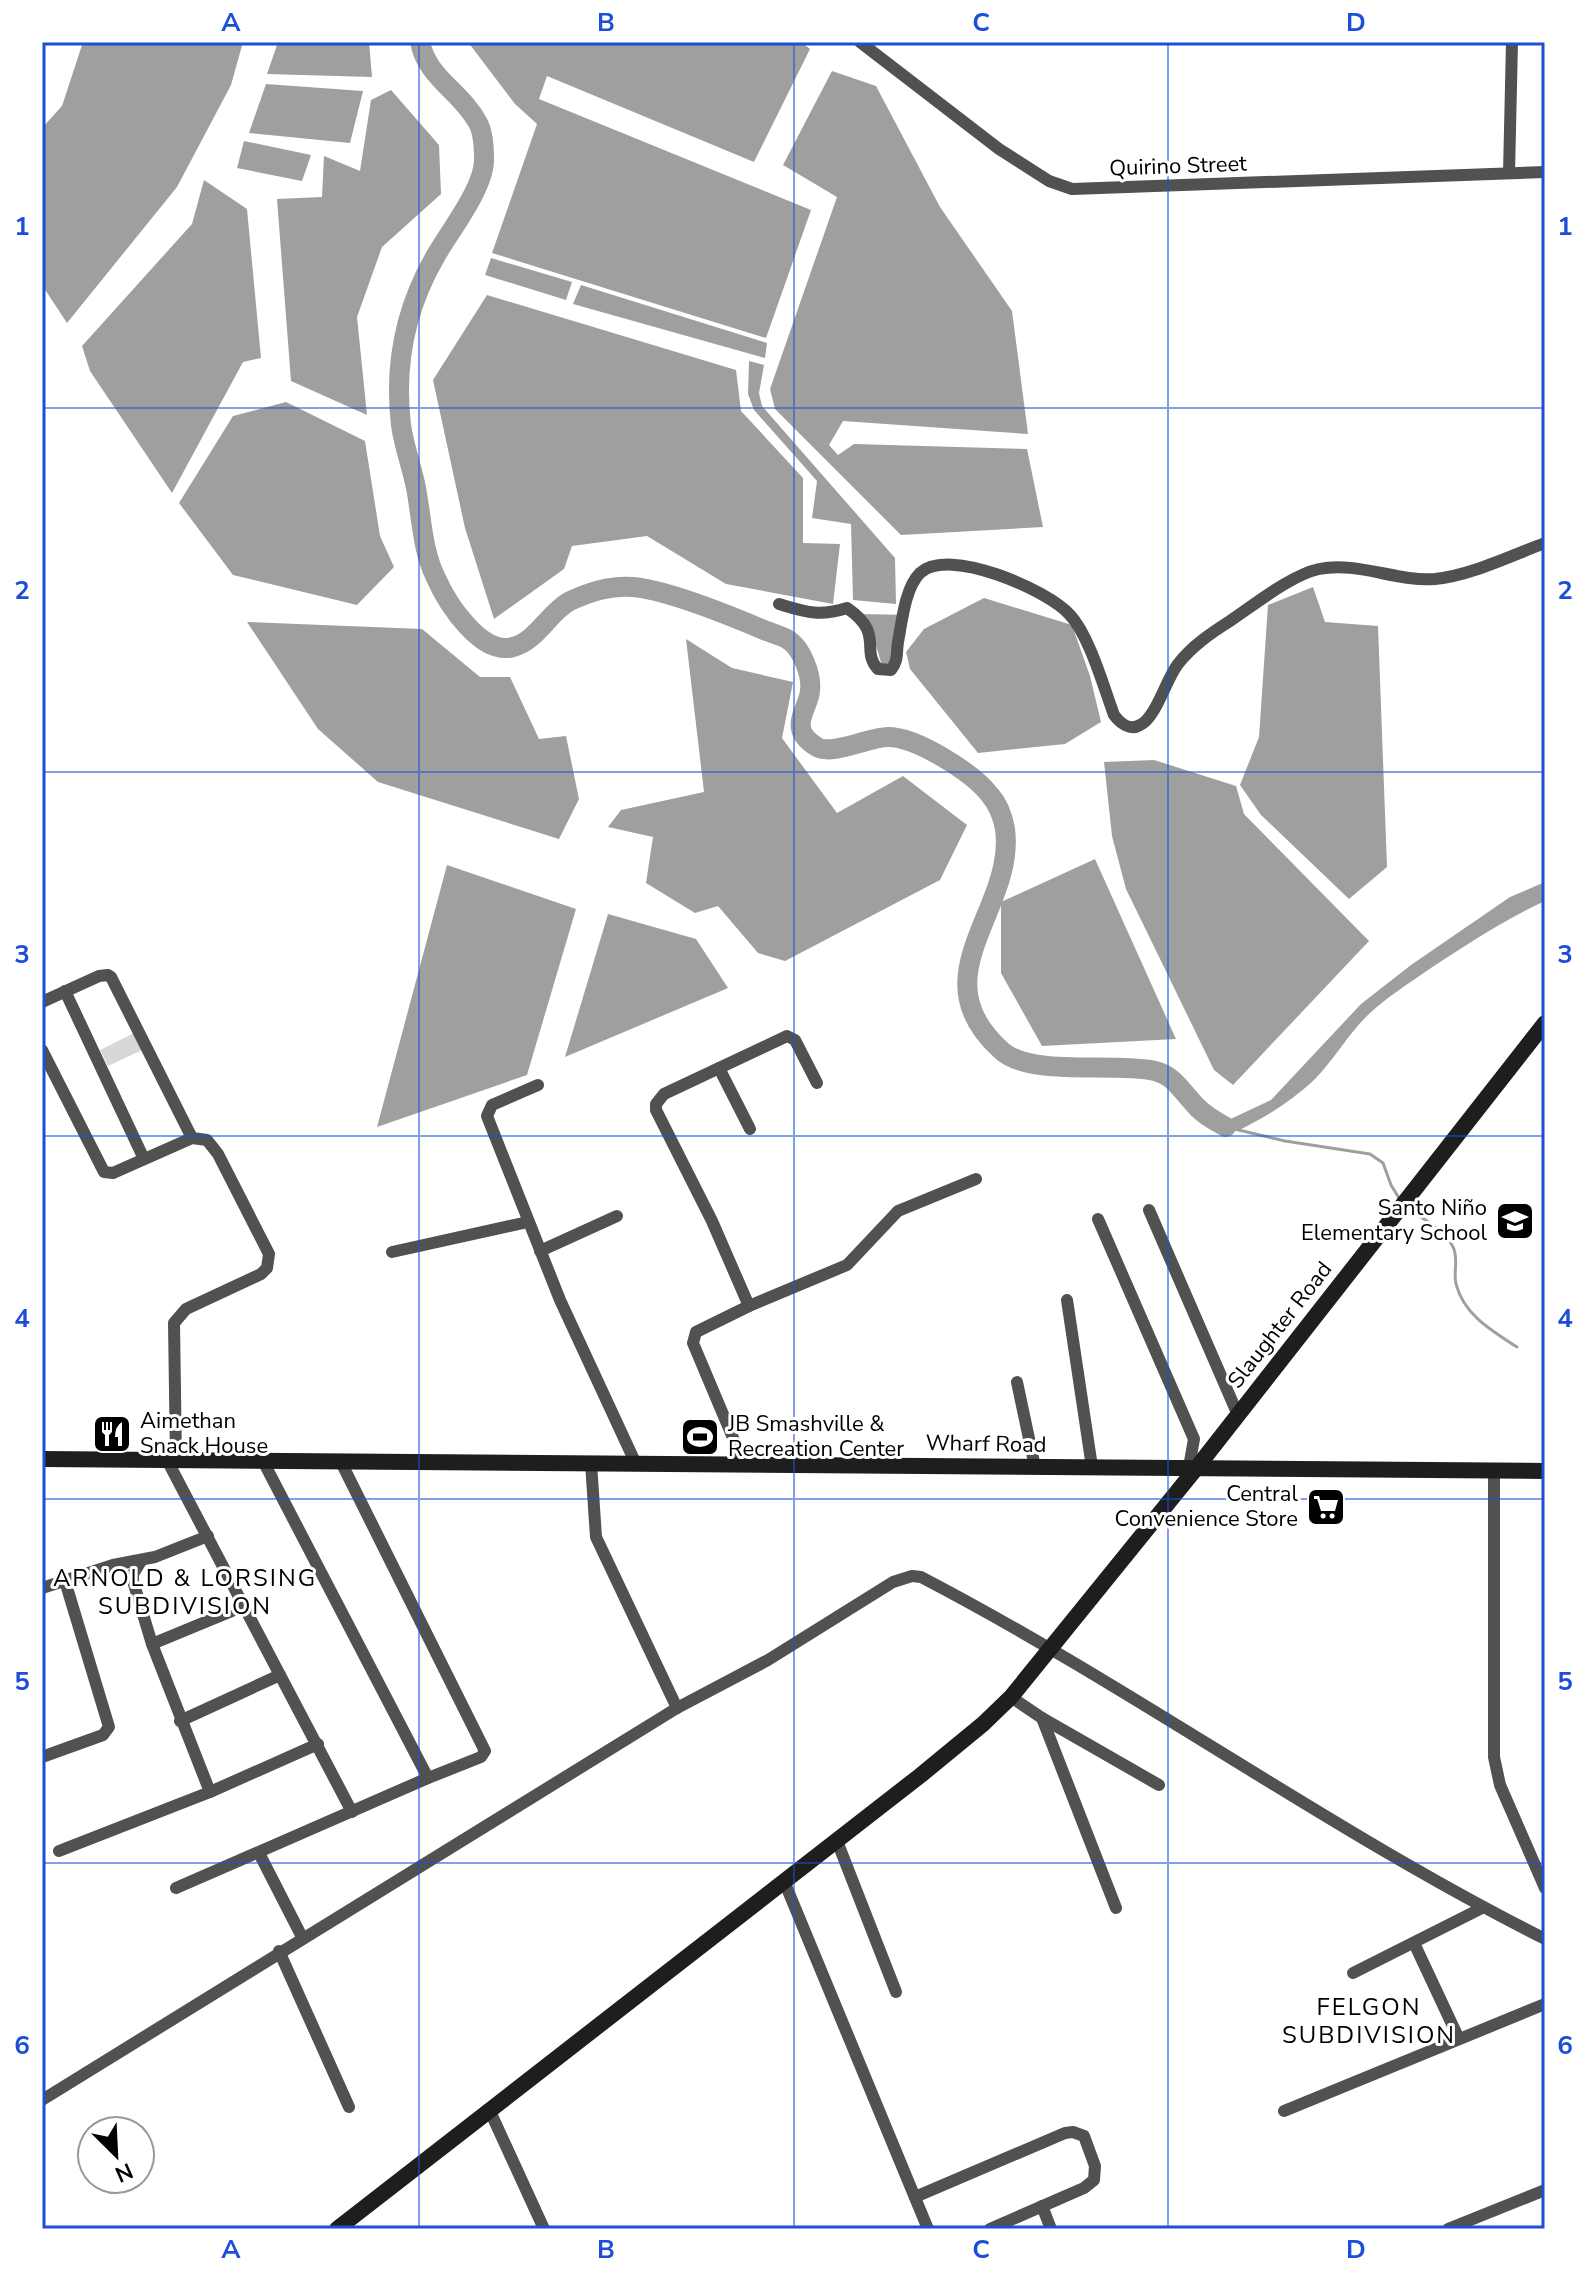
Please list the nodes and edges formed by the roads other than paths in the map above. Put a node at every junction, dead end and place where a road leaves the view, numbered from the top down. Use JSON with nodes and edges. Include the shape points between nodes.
{"nodes":[{"id":1,"x":860,"y":42,"type":"edge"},
{"id":2,"x":1512,"y":42,"type":"edge"},
{"id":3,"x":1545,"y":172,"type":"edge"},
{"id":4,"x":1509,"y":173,"type":"junction"},
{"id":5,"x":1545,"y":543,"type":"edge"},
{"id":6,"x":779,"y":604,"type":"dead end"},
{"id":7,"x":65,"y":991,"type":"junction"},
{"id":8,"x":42,"y":1002,"type":"edge"},
{"id":9,"x":1545,"y":1023,"type":"edge"},
{"id":10,"x":42,"y":1050,"type":"edge"},
{"id":11,"x":719,"y":1068,"type":"junction"},
{"id":12,"x":817,"y":1083,"type":"dead end"},
{"id":13,"x":538,"y":1085,"type":"dead end"},
{"id":14,"x":750,"y":1129,"type":"dead end"},
{"id":15,"x":192,"y":1138,"type":"junction"},
{"id":16,"x":144,"y":1159,"type":"junction"},
{"id":17,"x":976,"y":1179,"type":"dead end"},
{"id":18,"x":1149,"y":1210,"type":"dead end"},
{"id":19,"x":617,"y":1216,"type":"dead end"},
{"id":20,"x":1098,"y":1219,"type":"dead end"},
{"id":21,"x":528,"y":1222,"type":"junction"},
{"id":22,"x":540,"y":1251,"type":"junction"},
{"id":23,"x":392,"y":1252,"type":"dead end"},
{"id":24,"x":1067,"y":1300,"type":"dead end"},
{"id":25,"x":749,"y":1306,"type":"junction"},
{"id":26,"x":1017,"y":1382,"type":"dead end"},
{"id":27,"x":1238,"y":1415,"type":"junction"},
{"id":28,"x":42,"y":1459,"type":"edge"},
{"id":29,"x":172,"y":1460,"type":"junction"},
{"id":30,"x":263,"y":1461,"type":"junction"},
{"id":31,"x":341,"y":1462,"type":"junction"},
{"id":32,"x":591,"y":1463,"type":"junction"},
{"id":33,"x":636,"y":1464,"type":"junction"},
{"id":34,"x":744,"y":1464,"type":"junction"},
{"id":35,"x":1194,"y":1466,"type":"junction"},
{"id":36,"x":1035,"y":1467,"type":"junction"},
{"id":37,"x":1092,"y":1467,"type":"junction"},
{"id":38,"x":1494,"y":1471,"type":"junction"},
{"id":39,"x":1545,"y":1471,"type":"edge"},
{"id":40,"x":208,"y":1536,"type":"junction"},
{"id":41,"x":141,"y":1561,"type":"junction"},
{"id":42,"x":65,"y":1581,"type":"junction"},
{"id":43,"x":42,"y":1588,"type":"edge"},
{"id":44,"x":244,"y":1606,"type":"junction"},
{"id":45,"x":152,"y":1644,"type":"junction"},
{"id":46,"x":1050,"y":1648,"type":"junction"},
{"id":47,"x":280,"y":1675,"type":"junction"},
{"id":48,"x":1011,"y":1697,"type":"junction"},
{"id":49,"x":677,"y":1708,"type":"junction"},
{"id":50,"x":1042,"y":1718,"type":"junction"},
{"id":51,"x":180,"y":1721,"type":"junction"},
{"id":52,"x":318,"y":1744,"type":"junction"},
{"id":53,"x":42,"y":1757,"type":"edge"},
{"id":54,"x":428,"y":1778,"type":"junction"},
{"id":55,"x":1159,"y":1785,"type":"dead end"},
{"id":56,"x":210,"y":1792,"type":"junction"},
{"id":57,"x":352,"y":1812,"type":"junction"},
{"id":58,"x":837,"y":1841,"type":"junction"},
{"id":59,"x":59,"y":1851,"type":"dead end"},
{"id":60,"x":259,"y":1853,"type":"junction"},
{"id":61,"x":784,"y":1881,"type":"junction"},
{"id":62,"x":176,"y":1888,"type":"dead end"},
{"id":63,"x":1545,"y":1888,"type":"edge"},
{"id":64,"x":1116,"y":1908,"type":"dead end"},
{"id":65,"x":1482,"y":1908,"type":"junction"},
{"id":66,"x":302,"y":1937,"type":"junction"},
{"id":67,"x":1545,"y":1939,"type":"edge"},
{"id":68,"x":1414,"y":1943,"type":"junction"},
{"id":69,"x":279,"y":1951,"type":"junction"},
{"id":70,"x":1353,"y":1973,"type":"dead end"},
{"id":71,"x":896,"y":1992,"type":"dead end"},
{"id":72,"x":1545,"y":2004,"type":"edge"},
{"id":73,"x":1459,"y":2039,"type":"junction"},
{"id":74,"x":43,"y":2095,"type":"edge"},
{"id":75,"x":349,"y":2107,"type":"dead end"},
{"id":76,"x":489,"y":2109,"type":"junction"},
{"id":77,"x":1284,"y":2111,"type":"dead end"},
{"id":78,"x":1545,"y":2190,"type":"edge"},
{"id":79,"x":915,"y":2197,"type":"junction"},
{"id":80,"x":1042,"y":2206,"type":"junction"},
{"id":81,"x":1464,"y":2226,"type":"edge"},
{"id":82,"x":337,"y":2229,"type":"edge"},
{"id":83,"x":544,"y":2229,"type":"edge"},
{"id":84,"x":928,"y":2229,"type":"edge"},
{"id":85,"x":990,"y":2229,"type":"edge"},
{"id":86,"x":1051,"y":2229,"type":"edge"},
{"id":87,"x":1448,"y":2229,"type":"edge"}],
"edges":[{"from":1,"to":4,"type":"street","name":"Quirino Street","via":[[999,149],[1049,181],[1072,189]]},
{"from":2,"to":4,"type":"street"},
{"from":3,"to":4,"type":"street","name":"Quirino Street"},
{"from":5,"to":6,"type":"street","via":[[1437,578],[1344,569],[1301,576],[1210,634],[1180,661],[1139,726],[1123,725],[1114,715],[1070,615],[1012,579],[956,564],[922,571],[911,585],[898,661],[891,670],[874,665],[871,634],[847,608],[816,614]]},
{"from":7,"to":8,"type":"street"},
{"from":7,"to":15,"type":"street","via":[[104,974],[111,977]]},
{"from":7,"to":16,"type":"street"},
{"from":9,"to":27,"type":"street","name":"Slaughter Road"},
{"from":10,"to":16,"type":"street","via":[[104,1172]]},
{"from":11,"to":12,"type":"street","via":[[787,1036],[795,1040]]},
{"from":11,"to":14,"type":"street"},
{"from":11,"to":25,"type":"street","via":[[664,1094],[656,1110]]},
{"from":13,"to":21,"type":"street","via":[[487,1112]]},
{"from":15,"to":16,"type":"street"},
{"from":15,"to":29,"type":"street","via":[[207,1140],[218,1154],[269,1261],[261,1274],[186,1309],[174,1323]]},
{"from":17,"to":25,"type":"street","via":[[898,1211],[847,1265]]},
{"from":18,"to":27,"type":"street"},
{"from":19,"to":22,"type":"street"},
{"from":20,"to":35,"type":"street","via":[[1194,1439]]},
{"from":21,"to":22,"type":"street"},
{"from":21,"to":23,"type":"street"},
{"from":22,"to":33,"type":"street"},
{"from":24,"to":37,"type":"street"},
{"from":25,"to":34,"type":"street","via":[[693,1337]]},
{"from":26,"to":36,"type":"street"},
{"from":27,"to":35,"type":"street","name":"Slaughter Road"},
{"from":28,"to":29,"type":"street","name":"Wharf Road"},
{"from":29,"to":30,"type":"street","name":"Wharf Road"},
{"from":29,"to":40,"type":"street"},
{"from":30,"to":31,"type":"street","name":"Wharf Road"},
{"from":30,"to":54,"type":"street"},
{"from":31,"to":32,"type":"street","name":"Wharf Road"},
{"from":31,"to":54,"type":"street","via":[[485,1751]]},
{"from":32,"to":33,"type":"street","name":"Wharf Road"},
{"from":32,"to":49,"type":"street","via":[[596,1537]]},
{"from":33,"to":34,"type":"street","name":"Wharf Road"},
{"from":34,"to":36,"type":"street","name":"Wharf Road"},
{"from":35,"to":37,"type":"street","name":"Wharf Road"},
{"from":35,"to":38,"type":"street","name":"Wharf Road"},
{"from":35,"to":46,"type":"street","name":"Slaughter Road"},
{"from":36,"to":37,"type":"street","name":"Wharf Road"},
{"from":38,"to":39,"type":"street","name":"Wharf Road"},
{"from":38,"to":63,"type":"street","via":[[1494,1757],[1500,1785]]},
{"from":40,"to":41,"type":"street"},
{"from":40,"to":44,"type":"street"},
{"from":41,"to":42,"type":"street"},
{"from":41,"to":45,"type":"street","via":[[133,1577]]},
{"from":42,"to":43,"type":"street"},
{"from":42,"to":53,"type":"street","via":[[109,1727],[103,1735]]},
{"from":44,"to":45,"type":"street"},
{"from":44,"to":47,"type":"street"},
{"from":45,"to":51,"type":"street"},
{"from":46,"to":48,"type":"street","name":"Slaughter Road"},
{"from":46,"to":49,"type":"street","via":[[912,1576],[893,1582],[768,1660]]},
{"from":46,"to":65,"type":"street"},
{"from":47,"to":51,"type":"street"},
{"from":47,"to":52,"type":"street"},
{"from":48,"to":50,"type":"street"},
{"from":48,"to":58,"type":"street","name":"Slaughter Road"},
{"from":49,"to":66,"type":"street"},
{"from":50,"to":55,"type":"street"},
{"from":50,"to":64,"type":"street"},
{"from":51,"to":56,"type":"street"},
{"from":52,"to":56,"type":"street"},
{"from":52,"to":57,"type":"street"},
{"from":54,"to":57,"type":"street"},
{"from":56,"to":59,"type":"street"},
{"from":57,"to":60,"type":"street"},
{"from":58,"to":61,"type":"street","name":"Slaughter Road"},
{"from":58,"to":71,"type":"street"},
{"from":60,"to":62,"type":"street"},
{"from":60,"to":66,"type":"street"},
{"from":61,"to":76,"type":"street","name":"Slaughter Road"},
{"from":61,"to":79,"type":"street"},
{"from":65,"to":67,"type":"street"},
{"from":65,"to":68,"type":"street"},
{"from":66,"to":69,"type":"street"},
{"from":68,"to":70,"type":"street"},
{"from":68,"to":73,"type":"street"},
{"from":69,"to":74,"type":"street"},
{"from":69,"to":75,"type":"street"},
{"from":72,"to":73,"type":"street"},
{"from":73,"to":77,"type":"street"},
{"from":76,"to":82,"type":"street","name":"Slaughter Road"},
{"from":76,"to":83,"type":"street"},
{"from":78,"to":81,"type":"street"},
{"from":79,"to":80,"type":"street","via":[[1065,2133],[1079,2133],[1095,2166],[1094,2180]]},
{"from":79,"to":84,"type":"street"},
{"from":80,"to":85,"type":"street"},
{"from":80,"to":86,"type":"street"},
{"from":81,"to":87,"type":"street"}]}
